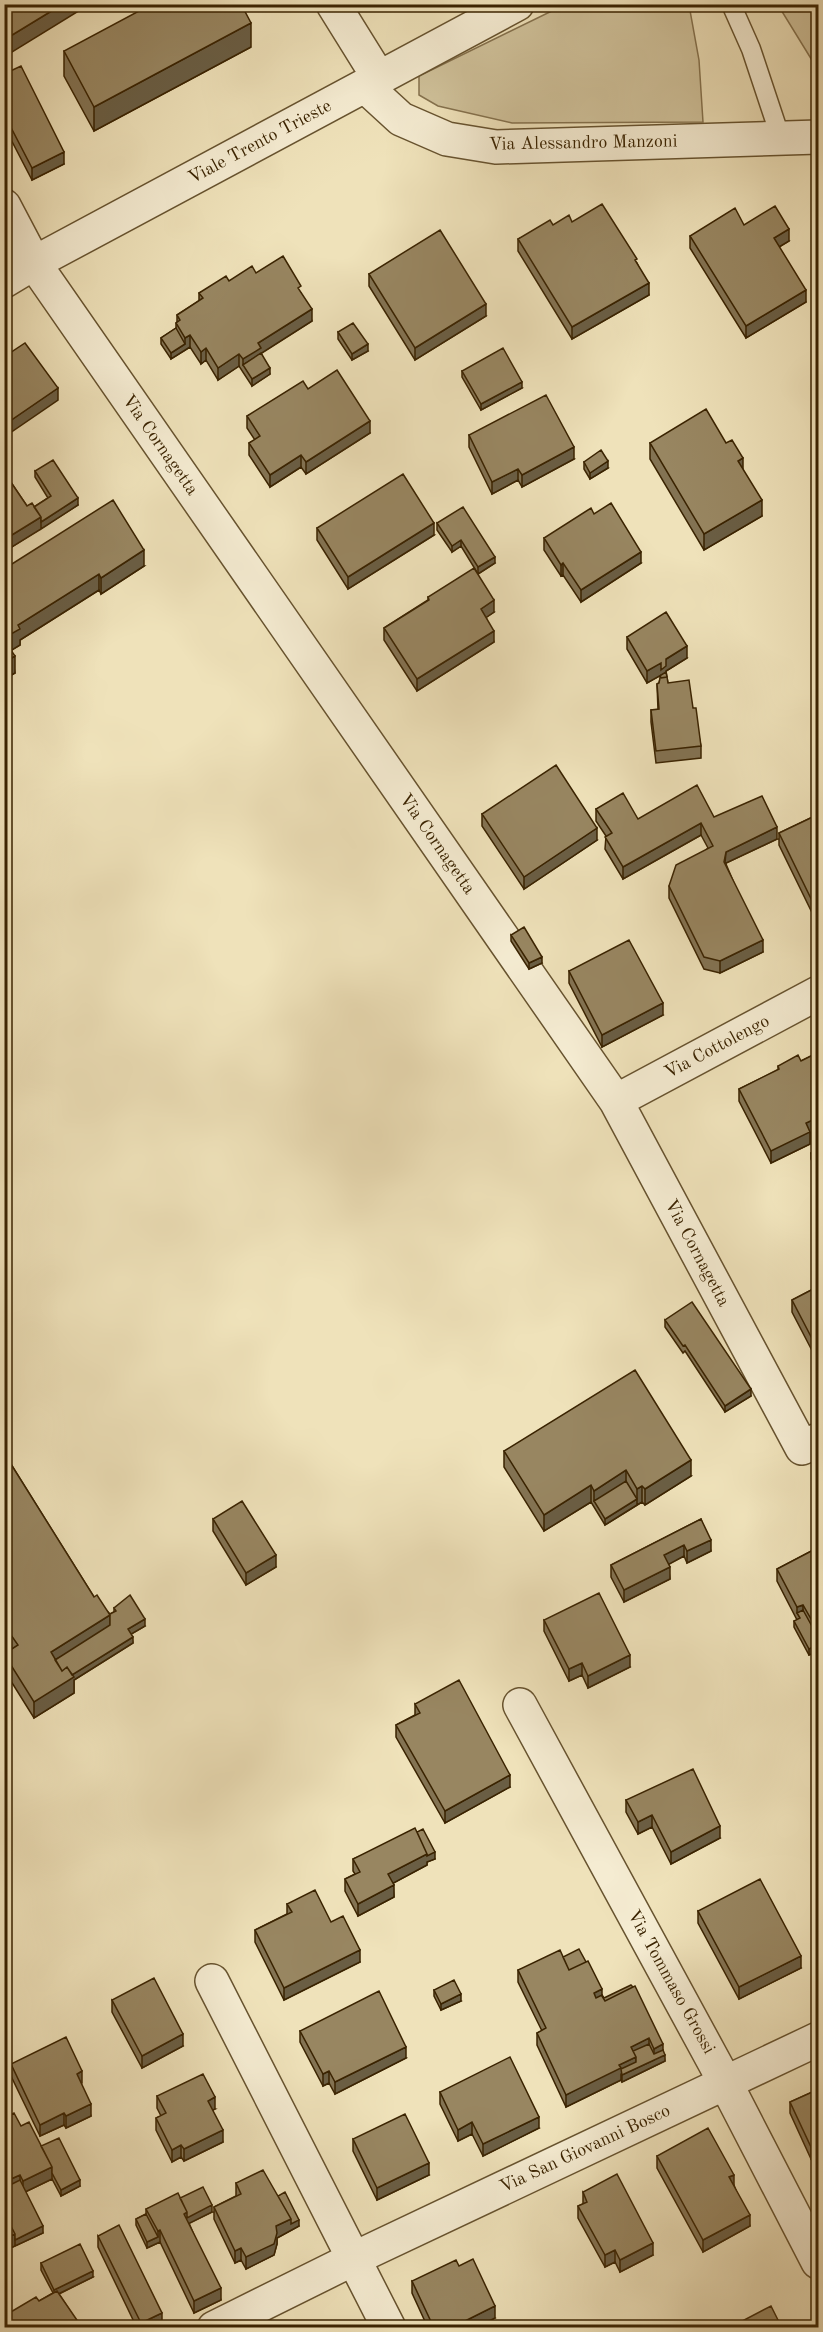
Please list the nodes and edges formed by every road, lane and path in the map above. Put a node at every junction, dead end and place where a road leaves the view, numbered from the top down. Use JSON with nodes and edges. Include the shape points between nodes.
{"nodes":[{"id":1,"x":333,"y":4,"type":"edge"},
{"id":2,"x":517,"y":4,"type":"edge"},
{"id":3,"x":732,"y":4,"type":"edge"},
{"id":4,"x":372,"y":82,"type":"junction"},
{"id":5,"x":819,"y":137,"type":"edge"},
{"id":6,"x":781,"y":138,"type":"junction"},
{"id":7,"x":4,"y":206,"type":"edge"},
{"id":8,"x":34,"y":263,"type":"junction"},
{"id":9,"x":4,"y":281,"type":"edge"},
{"id":10,"x":819,"y":993,"type":"edge"},
{"id":11,"x":616,"y":1101,"type":"junction"},
{"id":12,"x":810,"y":1444,"type":"edge"},
{"id":13,"x":520,"y":1705,"type":"dead end"},
{"id":14,"x":212,"y":1981,"type":"dead end"},
{"id":15,"x":819,"y":2039,"type":"edge"},
{"id":16,"x":725,"y":2082,"type":"junction"},
{"id":17,"x":353,"y":2259,"type":"junction"},
{"id":18,"x":819,"y":2262,"type":"edge"},
{"id":19,"x":214,"y":2328,"type":"edge"},
{"id":20,"x":389,"y":2328,"type":"edge"}],
"edges":[{"from":1,"to":4,"type":"street","name":"Via Alessandro Manzoni"},
{"from":2,"to":4,"type":"street","name":"Viale Trento Trieste"},
{"from":3,"to":6,"type":"lane"},
{"from":4,"to":6,"type":"street","name":"Via Alessandro Manzoni","via":[[401,119],[447,139],[496,147]]},
{"from":4,"to":8,"type":"street","name":"Viale Trento Trieste"},
{"from":5,"to":6,"type":"street","name":"Via Alessandro Manzoni"},
{"from":7,"to":8,"type":"street","name":"Via Cornagetta"},
{"from":8,"to":9,"type":"street","name":"Viale Trento Trieste"},
{"from":8,"to":11,"type":"street","name":"Via Cornagetta"},
{"from":10,"to":11,"type":"street","name":"Via Cottolengo"},
{"from":11,"to":12,"type":"street","name":"Via Cornagetta"},
{"from":13,"to":16,"type":"street","name":"Via Tommaso Grossi"},
{"from":14,"to":17,"type":"street"},
{"from":15,"to":16,"type":"street","name":"Via San Giovanni Bosco"},
{"from":16,"to":17,"type":"street","name":"Via San Giovanni Bosco"},
{"from":16,"to":18,"type":"street","name":"Via Tommaso Grossi"},
{"from":17,"to":19,"type":"street","name":"Via San Giovanni Bosco"},
{"from":17,"to":20,"type":"street"}]}
